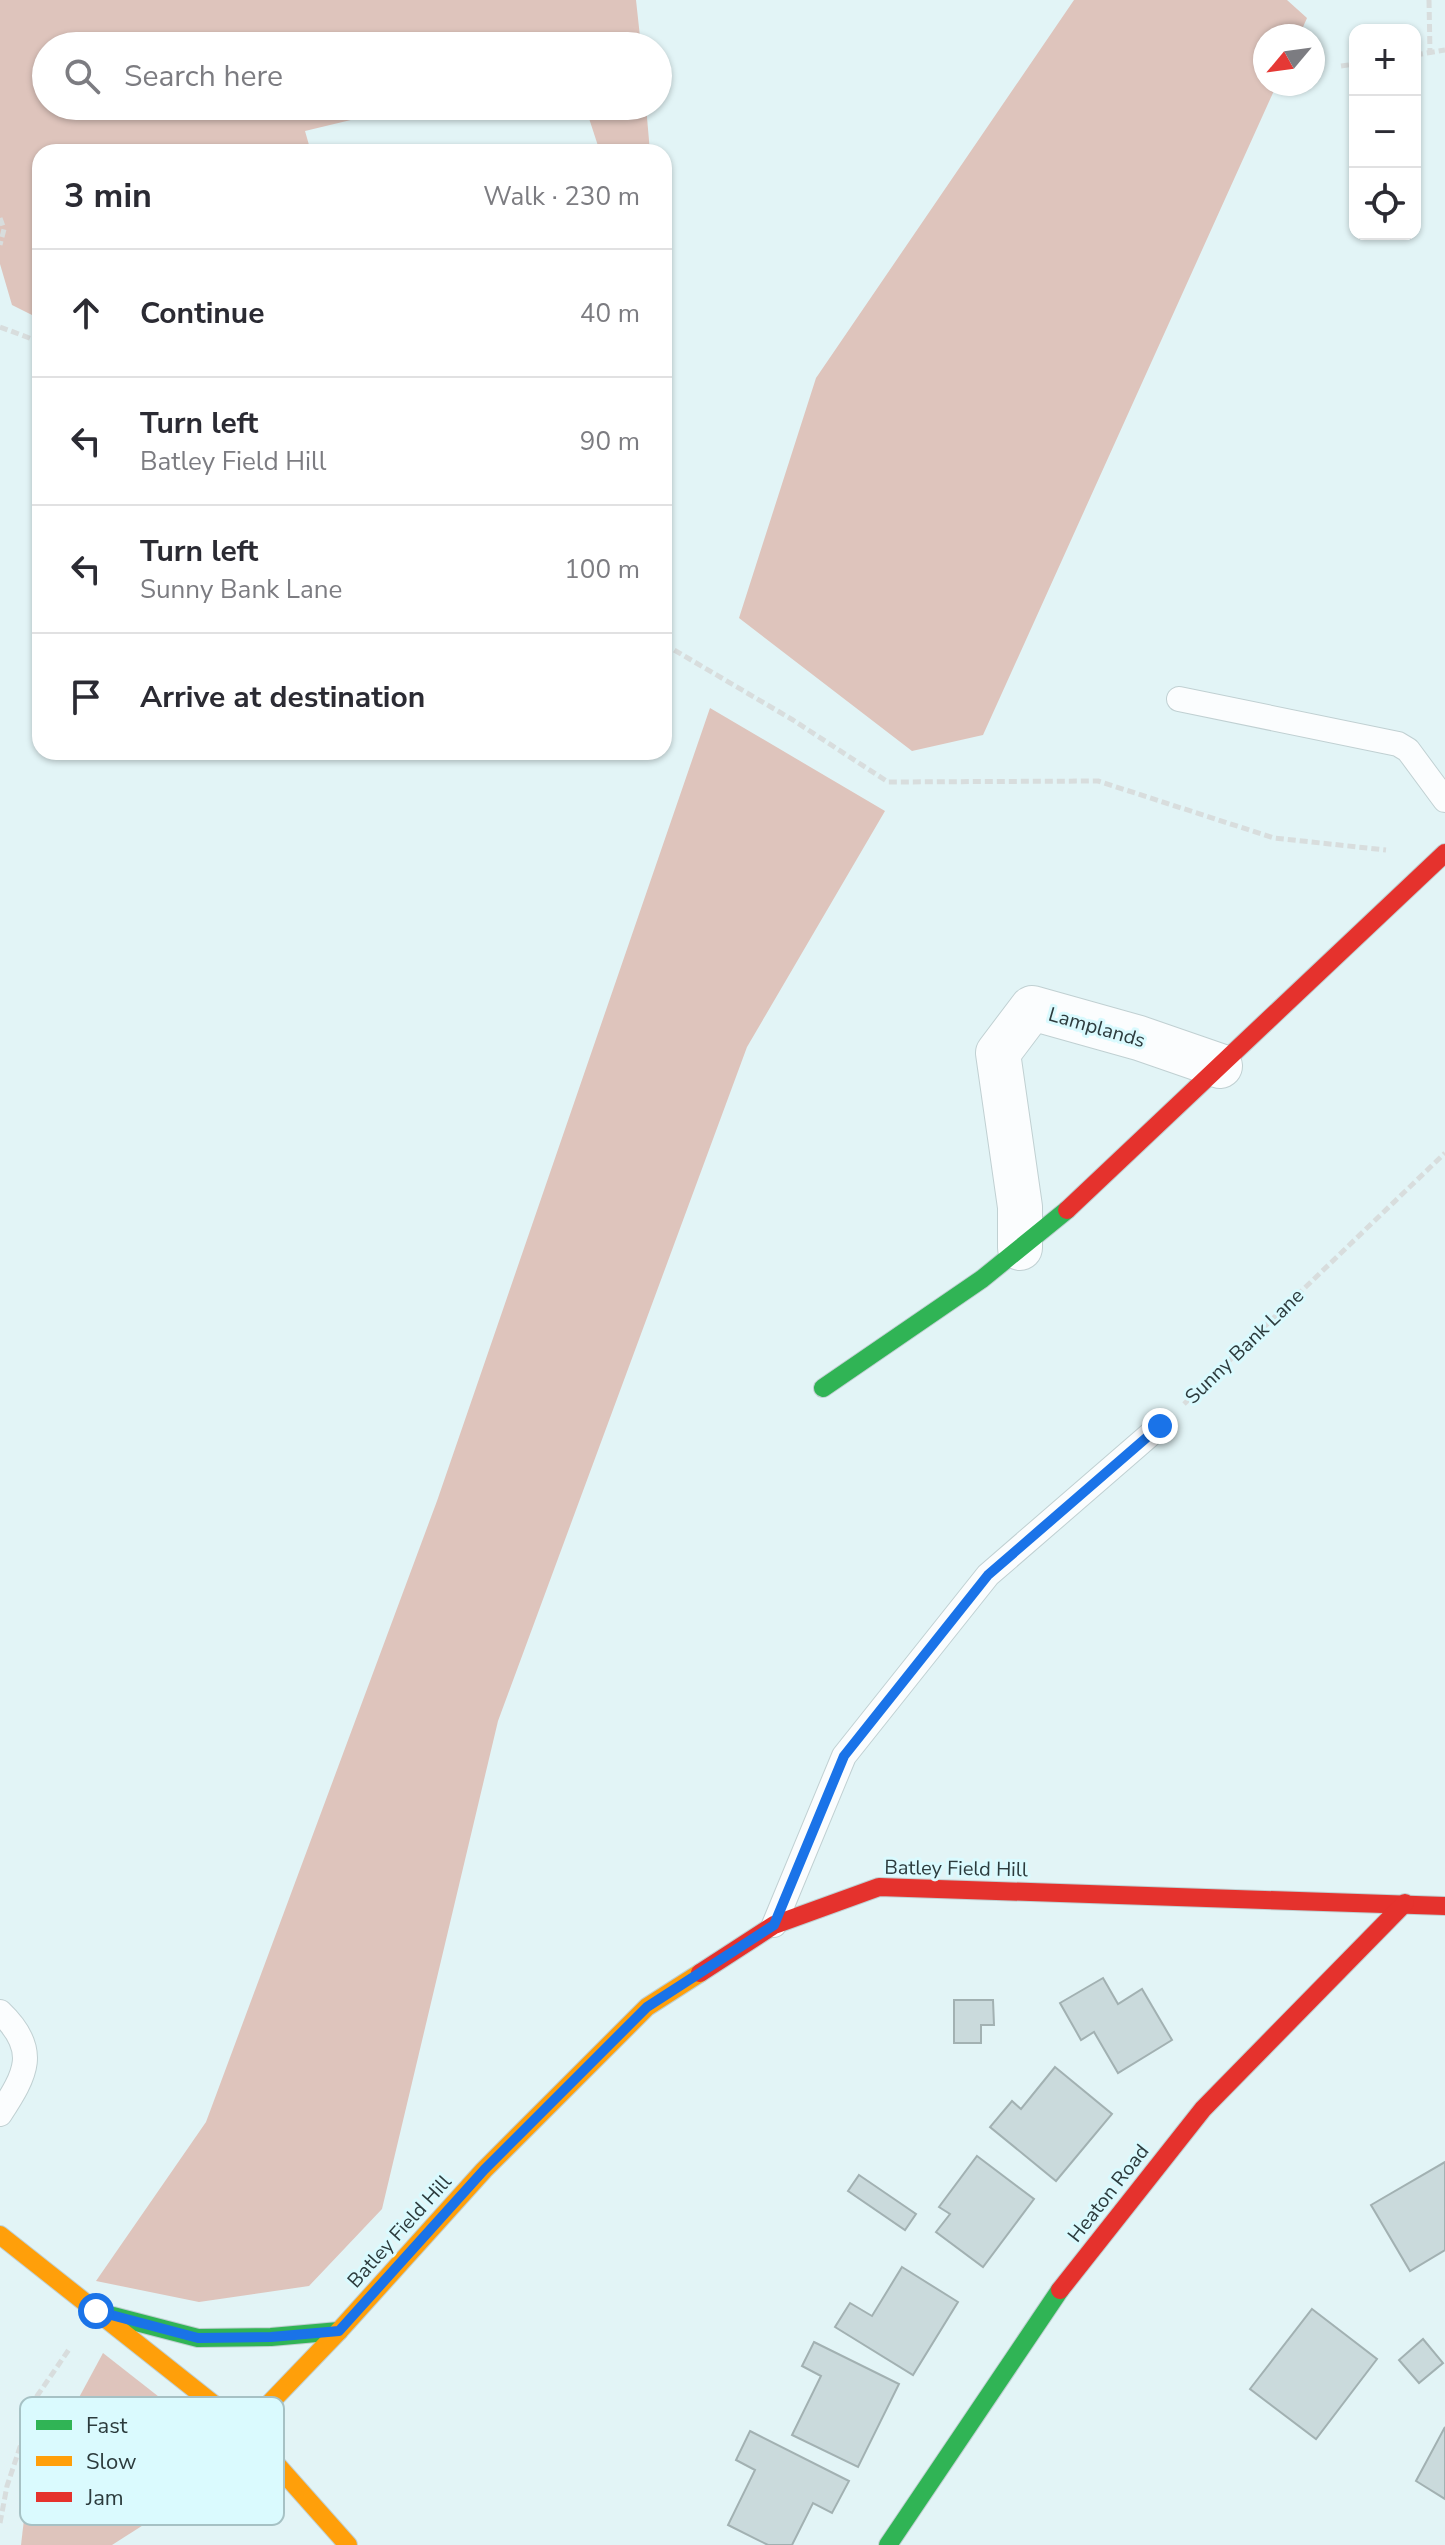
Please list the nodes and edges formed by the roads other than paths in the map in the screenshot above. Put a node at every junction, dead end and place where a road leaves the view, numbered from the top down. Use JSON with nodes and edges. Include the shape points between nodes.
{"nodes":[{"id":1,"x":1179,"y":699,"type":"dead end"},
{"id":2,"x":1445,"y":800,"type":"edge"},
{"id":3,"x":1444,"y":854,"type":"edge"},
{"id":4,"x":1220,"y":1066,"type":"junction"},
{"id":5,"x":1020,"y":1248,"type":"junction"},
{"id":6,"x":823,"y":1388,"type":"dead end"},
{"id":7,"x":1160,"y":1426,"type":"road end"},
{"id":8,"x":1405,"y":1903,"type":"junction"},
{"id":9,"x":1445,"y":1906,"type":"edge"},
{"id":10,"x":774,"y":1925,"type":"junction"},
{"id":11,"x":0,"y":2012,"type":"edge"},
{"id":12,"x":0,"y":2114,"type":"edge"},
{"id":13,"x":0,"y":2235,"type":"edge"},
{"id":14,"x":96,"y":2311,"type":"junction"},
{"id":15,"x":339,"y":2331,"type":"junction"},
{"id":16,"x":205,"y":2397,"type":"edge"},
{"id":17,"x":276,"y":2397,"type":"edge"},
{"id":18,"x":284,"y":2473,"type":"edge"},
{"id":19,"x":348,"y":2545,"type":"edge"},
{"id":20,"x":888,"y":2545,"type":"edge"}],
"edges":[{"from":1,"to":2,"type":"lane","via":[[1398,744]]},
{"from":3,"to":4,"type":"main road"},
{"from":4,"to":5,"type":"main road","via":[[1080,1200]]},
{"from":4,"to":5,"type":"street","name":"Lamplands","via":[[1032,1008],[998,1053],[1020,1207]]},
{"from":5,"to":6,"type":"main road"},
{"from":7,"to":10,"type":"lane","via":[[988,1575],[844,1756]]},
{"from":8,"to":9,"type":"main road","name":"Batley Field Hill"},
{"from":8,"to":10,"type":"main road","name":"Batley Field Hill","via":[[879,1887]]},
{"from":8,"to":20,"type":"main road","name":"Heaton Road","via":[[1203,2109],[1054,2298]]},
{"from":10,"to":15,"type":"main road","name":"Batley Field Hill","via":[[647,2007],[484,2170]]},
{"from":11,"to":12,"type":"lane","via":[[17,2028],[25,2065],[21,2082]]},
{"from":13,"to":14,"type":"main road"},
{"from":14,"to":15,"type":"main road","via":[[198,2338]]},
{"from":14,"to":16,"type":"main road"},
{"from":15,"to":17,"type":"main road","name":"Batley Field Hill"},
{"from":18,"to":19,"type":"main road"}]}
